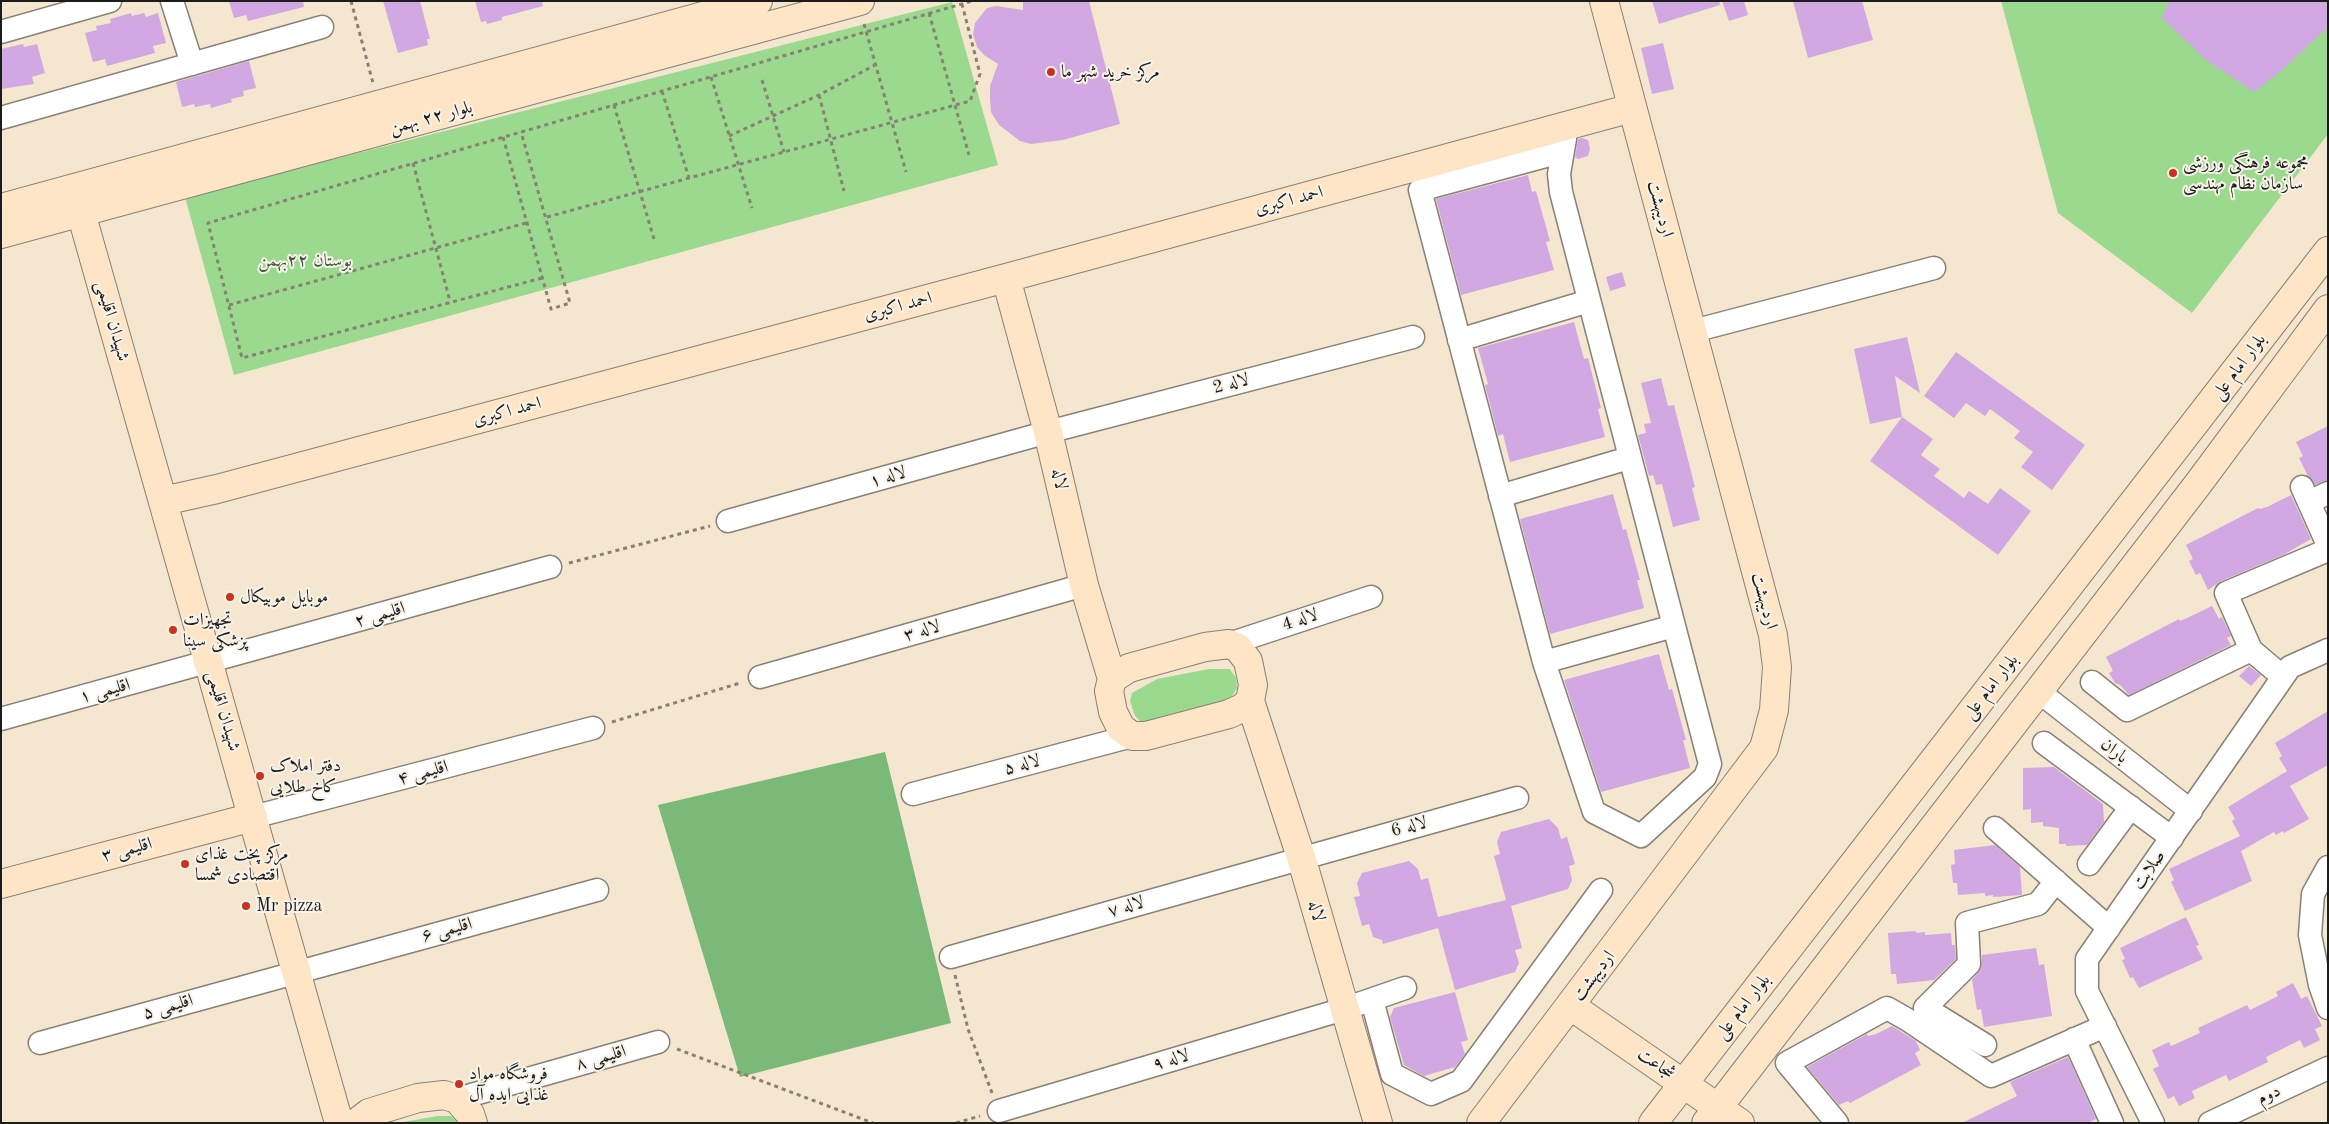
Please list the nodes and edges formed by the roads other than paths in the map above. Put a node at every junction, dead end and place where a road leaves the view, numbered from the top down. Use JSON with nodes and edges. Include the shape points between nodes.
{"nodes":[{"id":1,"x":110,"y":1,"type":"edge"},
{"id":2,"x":172,"y":1,"type":"edge"},
{"id":3,"x":758,"y":1,"type":"edge"},
{"id":4,"x":1604,"y":1,"type":"edge"},
{"id":5,"x":859,"y":2,"type":"edge"},
{"id":6,"x":39,"y":11,"type":"edge"},
{"id":7,"x":322,"y":27,"type":"dead end"},
{"id":8,"x":1,"y":32,"type":"edge"},
{"id":9,"x":192,"y":64,"type":"junction"},
{"id":10,"x":1632,"y":108,"type":"junction"},
{"id":11,"x":1,"y":118,"type":"edge"},
{"id":12,"x":1564,"y":126,"type":"junction"},
{"id":13,"x":1561,"y":152,"type":"junction"},
{"id":14,"x":78,"y":200,"type":"junction"},
{"id":15,"x":1,"y":208,"type":"edge"},
{"id":16,"x":1,"y":234,"type":"edge"},
{"id":17,"x":2328,"y":251,"type":"edge"},
{"id":18,"x":1934,"y":268,"type":"dead end"},
{"id":19,"x":1006,"y":278,"type":"junction"},
{"id":20,"x":1589,"y":302,"type":"junction"},
{"id":21,"x":2328,"y":309,"type":"edge"},
{"id":22,"x":1693,"y":331,"type":"junction"},
{"id":23,"x":1413,"y":337,"type":"dead end"},
{"id":24,"x":1459,"y":340,"type":"junction"},
{"id":25,"x":1048,"y":432,"type":"junction"},
{"id":26,"x":1630,"y":458,"type":"junction"},
{"id":27,"x":1500,"y":496,"type":"junction"},
{"id":28,"x":163,"y":501,"type":"junction"},
{"id":29,"x":2317,"y":503,"type":"edge"},
{"id":30,"x":728,"y":521,"type":"road end"},
{"id":31,"x":2328,"y":545,"type":"edge"},
{"id":32,"x":2328,"y":550,"type":"edge"},
{"id":33,"x":550,"y":568,"type":"road end"},
{"id":34,"x":1084,"y":584,"type":"junction"},
{"id":35,"x":1371,"y":597,"type":"dead end"},
{"id":36,"x":1674,"y":626,"type":"junction"},
{"id":37,"x":1229,"y":644,"type":"junction"},
{"id":38,"x":2252,"y":650,"type":"junction"},
{"id":39,"x":2328,"y":650,"type":"edge"},
{"id":40,"x":209,"y":662,"type":"junction"},
{"id":41,"x":1544,"y":662,"type":"junction"},
{"id":42,"x":760,"y":677,"type":"road end"},
{"id":43,"x":2283,"y":677,"type":"junction"},
{"id":44,"x":1112,"y":679,"type":"junction"},
{"id":45,"x":2092,"y":682,"type":"dead end"},
{"id":46,"x":2038,"y":691,"type":"junction"},
{"id":47,"x":1250,"y":701,"type":"junction"},
{"id":48,"x":1,"y":720,"type":"edge"},
{"id":49,"x":593,"y":728,"type":"road end"},
{"id":50,"x":1132,"y":736,"type":"junction"},
{"id":51,"x":2044,"y":743,"type":"dead end"},
{"id":52,"x":913,"y":794,"type":"dead end"},
{"id":53,"x":1517,"y":798,"type":"dead end"},
{"id":54,"x":2131,"y":807,"type":"junction"},
{"id":55,"x":2191,"y":810,"type":"junction"},
{"id":56,"x":253,"y":817,"type":"junction"},
{"id":57,"x":1995,"y":828,"type":"dead end"},
{"id":58,"x":2172,"y":838,"type":"junction"},
{"id":59,"x":1301,"y":857,"type":"junction"},
{"id":60,"x":2089,"y":864,"type":"dead end"},
{"id":61,"x":2328,"y":867,"type":"edge"},
{"id":62,"x":2056,"y":881,"type":"junction"},
{"id":63,"x":1,"y":884,"type":"edge"},
{"id":64,"x":597,"y":890,"type":"dead end"},
{"id":65,"x":1601,"y":890,"type":"dead end"},
{"id":66,"x":2109,"y":928,"type":"junction"},
{"id":67,"x":950,"y":957,"type":"road end"},
{"id":68,"x":296,"y":971,"type":"junction"},
{"id":69,"x":1405,"y":988,"type":"dead end"},
{"id":70,"x":1372,"y":1000,"type":"junction"},
{"id":71,"x":1571,"y":1006,"type":"junction"},
{"id":72,"x":2328,"y":1008,"type":"edge"},
{"id":73,"x":1344,"y":1009,"type":"junction"},
{"id":74,"x":2105,"y":1026,"type":"junction"},
{"id":75,"x":2074,"y":1039,"type":"junction"},
{"id":76,"x":658,"y":1042,"type":"road end"},
{"id":77,"x":40,"y":1043,"type":"dead end"},
{"id":78,"x":1985,"y":1046,"type":"dead end"},
{"id":79,"x":2328,"y":1068,"type":"edge"},
{"id":80,"x":1684,"y":1083,"type":"junction"},
{"id":81,"x":330,"y":1091,"type":"junction"},
{"id":82,"x":458,"y":1099,"type":"junction"},
{"id":83,"x":999,"y":1111,"type":"road end"},
{"id":84,"x":1712,"y":1115,"type":"edge"},
{"id":85,"x":362,"y":1118,"type":"edge"},
{"id":86,"x":339,"y":1123,"type":"edge"},
{"id":87,"x":473,"y":1123,"type":"edge"},
{"id":88,"x":1378,"y":1123,"type":"edge"},
{"id":89,"x":1481,"y":1123,"type":"edge"},
{"id":90,"x":1653,"y":1123,"type":"edge"},
{"id":91,"x":1740,"y":1123,"type":"edge"},
{"id":92,"x":1837,"y":1123,"type":"edge"},
{"id":93,"x":2112,"y":1123,"type":"edge"},
{"id":94,"x":2152,"y":1123,"type":"edge"},
{"id":95,"x":2210,"y":1123,"type":"edge"}],
"edges":[{"from":1,"to":6,"type":"street"},
{"from":2,"to":9,"type":"street"},
{"from":3,"to":14,"type":"street","name":"بلوار ۲۲ بهمن","via":[[380,104]]},
{"from":4,"to":10,"type":"street","name":"اردیبهشت"},
{"from":5,"to":14,"type":"street","name":"بلوار ۲۲ بهمن"},
{"from":6,"to":8,"type":"street"},
{"from":7,"to":9,"type":"street"},
{"from":9,"to":11,"type":"street"},
{"from":10,"to":12,"type":"street","name":"احمد اکبری"},
{"from":10,"to":22,"type":"street","name":"اردیبهشت"},
{"from":12,"to":13,"type":"street"},
{"from":12,"to":19,"type":"street","name":"احمد اکبری"},
{"from":13,"to":20,"type":"street","via":[[1561,192]]},
{"from":13,"to":24,"type":"street","via":[[1420,190]]},
{"from":14,"to":15,"type":"street","name":"بلوار ۲۲ بهمن"},
{"from":14,"to":16,"type":"street","name":"بلوار ۲۲ بهمن"},
{"from":14,"to":28,"type":"street","name":"شهیدان اقلیمی"},
{"from":17,"to":80,"type":"street","name":"بلوار امام علی"},
{"from":18,"to":22,"type":"street"},
{"from":19,"to":25,"type":"street","name":"لاله"},
{"from":19,"to":28,"type":"street","name":"احمد اکبری"},
{"from":20,"to":24,"type":"street"},
{"from":20,"to":26,"type":"street"},
{"from":21,"to":46,"type":"street","name":"بلوار امام علی"},
{"from":22,"to":71,"type":"street","name":"اردیبهشت","via":[[1773,635],[1777,667],[1774,710],[1764,748]]},
{"from":23,"to":25,"type":"street","name":"لاله 2"},
{"from":24,"to":27,"type":"street"},
{"from":25,"to":30,"type":"street","name":"لاله ۱"},
{"from":25,"to":34,"type":"street","name":"لاله"},
{"from":26,"to":27,"type":"street"},
{"from":26,"to":36,"type":"street"},
{"from":27,"to":41,"type":"street"},
{"from":28,"to":40,"type":"street","name":"شهیدان اقلیمی"},
{"from":29,"to":31,"type":"street"},
{"from":32,"to":38,"type":"street","via":[[2226,593]]},
{"from":33,"to":40,"type":"street","name":"اقلیمی ۲"},
{"from":34,"to":42,"type":"street","name":"لاله ۳"},
{"from":34,"to":44,"type":"street","name":"لاله"},
{"from":35,"to":37,"type":"street","name":"لاله 4"},
{"from":36,"to":41,"type":"street"},
{"from":36,"to":41,"type":"street","via":[[1710,764],[1705,777],[1641,836],[1594,812]]},
{"from":37,"to":44,"type":"street","via":[[1205,647],[1129,668]]},
{"from":37,"to":47,"type":"street","via":[[1238,648],[1248,661],[1253,685]]},
{"from":38,"to":43,"type":"street"},
{"from":38,"to":45,"type":"street","via":[[2127,710]]},
{"from":39,"to":43,"type":"street","name":"صلابت","via":[[2290,667]]},
{"from":40,"to":48,"type":"street","name":"اقلیمی ۱"},
{"from":40,"to":56,"type":"street","name":"شهیدان اقلیمی"},
{"from":43,"to":55,"type":"street","name":"صلابت"},
{"from":44,"to":50,"type":"street","name":"لاله","via":[[1109,691],[1113,712],[1121,728]]},
{"from":46,"to":55,"type":"street","name":"باران"},
{"from":46,"to":84,"type":"street","name":"بلوار امام علی"},
{"from":47,"to":50,"type":"street","via":[[1228,714],[1146,736]]},
{"from":47,"to":59,"type":"street","name":"لاله"},
{"from":49,"to":56,"type":"street","name":"اقلیمی ۴"},
{"from":50,"to":52,"type":"street","name":"لاله ۵"},
{"from":51,"to":54,"type":"street"},
{"from":53,"to":59,"type":"street","name":"لاله 6"},
{"from":54,"to":58,"type":"street"},
{"from":54,"to":60,"type":"street"},
{"from":55,"to":58,"type":"street","name":"صلابت"},
{"from":56,"to":63,"type":"street","name":"اقلیمی ۳"},
{"from":56,"to":68,"type":"street","name":"شهیدان اقلیمی"},
{"from":57,"to":62,"type":"street"},
{"from":58,"to":66,"type":"street","name":"صلابت"},
{"from":59,"to":67,"type":"street","name":"لاله ۷"},
{"from":59,"to":73,"type":"street","name":"لاله"},
{"from":61,"to":72,"type":"street","via":[[2313,894],[2310,935]]},
{"from":62,"to":66,"type":"street"},
{"from":62,"to":78,"type":"street","via":[[2038,904],[1967,923],[1969,964],[1925,1008]]},
{"from":64,"to":68,"type":"street","name":"اقلیمی ۶"},
{"from":65,"to":70,"type":"street","via":[[1461,1081],[1431,1094],[1392,1074]]},
{"from":66,"to":74,"type":"street","name":"صلابت","via":[[2087,959],[2087,991]]},
{"from":68,"to":77,"type":"street","name":"اقلیمی ۵"},
{"from":68,"to":81,"type":"street","name":"شهیدان اقلیمی"},
{"from":69,"to":70,"type":"street","name":"لاله ۹"},
{"from":70,"to":73,"type":"street","name":"لاله ۹"},
{"from":71,"to":80,"type":"street","name":"شجاعت"},
{"from":71,"to":89,"type":"street","name":"اردیبهشت"},
{"from":73,"to":83,"type":"street","name":"لاله ۹"},
{"from":73,"to":88,"type":"street","name":"لاله"},
{"from":74,"to":75,"type":"street"},
{"from":74,"to":94,"type":"street","name":"صلابت"},
{"from":75,"to":92,"type":"street","via":[[1991,1076],[1887,1008],[1787,1063]]},
{"from":75,"to":93,"type":"street"},
{"from":76,"to":82,"type":"street","name":"اقلیمی ۸"},
{"from":79,"to":95,"type":"street","name":"دوم"},
{"from":80,"to":84,"type":"street","name":"شجاعت"},
{"from":80,"to":90,"type":"street","name":"بلوار امام علی"},
{"from":81,"to":85,"type":"street","via":[[347,1109]]},
{"from":81,"to":86,"type":"street","name":"شهیدان اقلیمی"},
{"from":82,"to":85,"type":"street","via":[[444,1095],[418,1098]]},
{"from":82,"to":87,"type":"street"},
{"from":84,"to":91,"type":"street","name":"شجاعت"}]}
